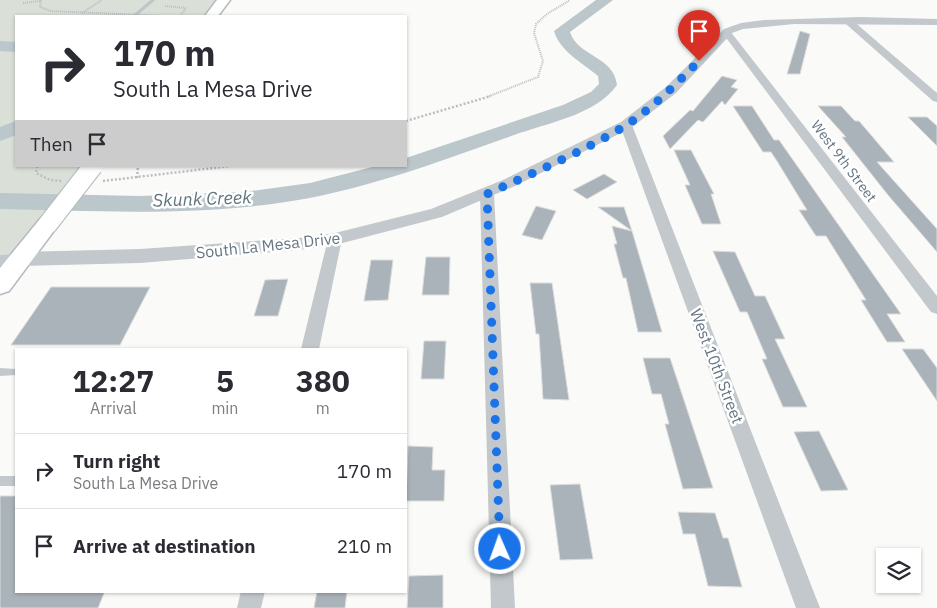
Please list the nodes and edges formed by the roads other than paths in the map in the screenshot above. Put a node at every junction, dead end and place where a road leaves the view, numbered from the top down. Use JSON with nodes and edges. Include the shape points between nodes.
{"nodes":[{"id":1,"x":224,"y":0,"type":"edge"},
{"id":2,"x":213,"y":15,"type":"edge"},
{"id":3,"x":849,"y":22,"type":"junction"},
{"id":4,"x":937,"y":22,"type":"edge"},
{"id":5,"x":727,"y":33,"type":"junction"},
{"id":6,"x":937,"y":99,"type":"edge"},
{"id":7,"x":626,"y":125,"type":"junction"},
{"id":8,"x":96,"y":173,"type":"edge"},
{"id":9,"x":487,"y":194,"type":"junction"},
{"id":10,"x":335,"y":239,"type":"junction"},
{"id":11,"x":10,"y":259,"type":"edge"},
{"id":12,"x":0,"y":285,"type":"edge"},
{"id":13,"x":937,"y":308,"type":"edge"},
{"id":14,"x":310,"y":348,"type":"edge"},
{"id":15,"x":0,"y":372,"type":"edge"},
{"id":16,"x":15,"y":372,"type":"edge"},
{"id":17,"x":0,"y":481,"type":"edge"},
{"id":18,"x":15,"y":481,"type":"edge"},
{"id":19,"x":253,"y":593,"type":"edge"},
{"id":20,"x":249,"y":608,"type":"edge"},
{"id":21,"x":503,"y":608,"type":"edge"},
{"id":22,"x":808,"y":608,"type":"edge"}],
"edges":[{"from":1,"to":2,"type":"main road"},
{"from":3,"to":4,"type":"street"},
{"from":3,"to":5,"type":"street","via":[[756,22],[739,25]]},
{"from":3,"to":6,"type":"street"},
{"from":5,"to":7,"type":"street","name":"South La Mesa Drive","via":[[671,90]]},
{"from":5,"to":13,"type":"street","name":"West 9th Street"},
{"from":7,"to":9,"type":"street","name":"South La Mesa Drive"},
{"from":7,"to":22,"type":"street","name":"West 10th Street"},
{"from":8,"to":11,"type":"main road","bridge":true},
{"from":9,"to":10,"type":"street","name":"South La Mesa Drive","via":[[436,213]]},
{"from":9,"to":21,"type":"street"},
{"from":10,"to":11,"type":"street","name":"South La Mesa Drive","via":[[209,252]]},
{"from":10,"to":14,"type":"street"},
{"from":11,"to":12,"type":"main road"},
{"from":15,"to":16,"type":"lane"},
{"from":17,"to":18,"type":"lane"},
{"from":19,"to":20,"type":"street"}]}
